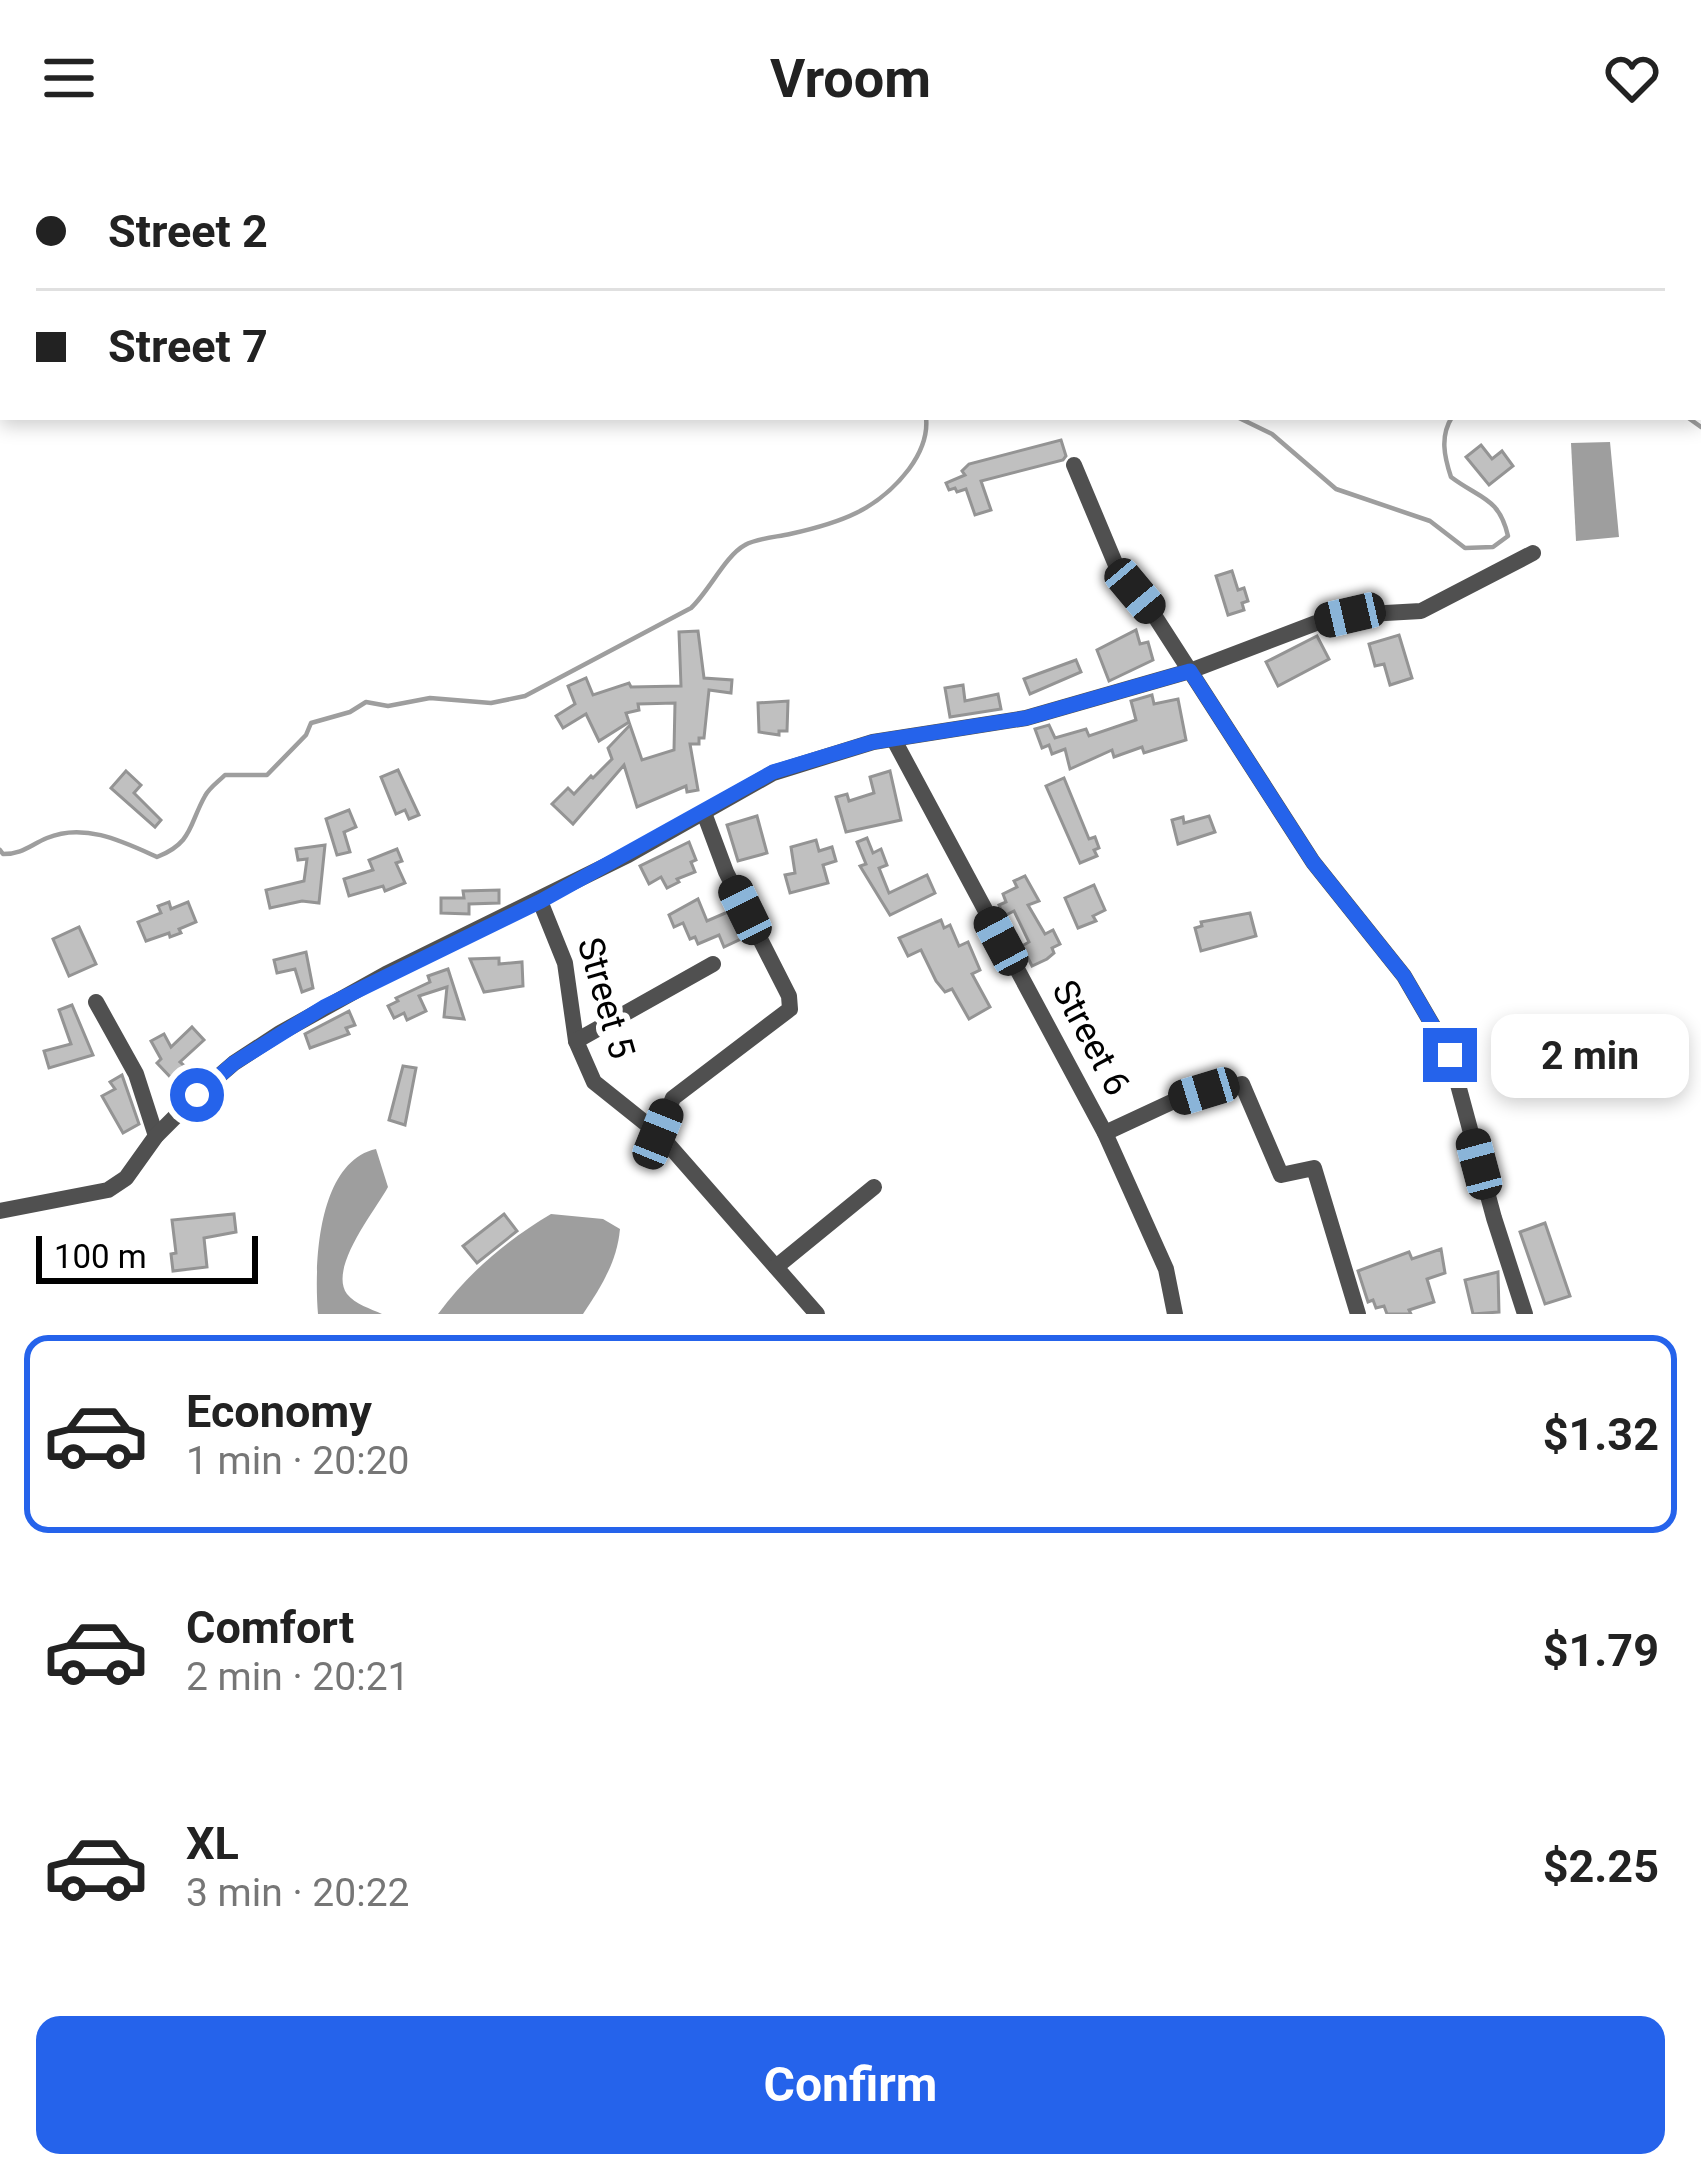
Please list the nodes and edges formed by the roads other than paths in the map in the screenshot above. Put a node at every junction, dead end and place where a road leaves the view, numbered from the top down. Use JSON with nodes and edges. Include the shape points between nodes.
{"nodes":[{"id":1,"x":1074,"y":465,"type":"dead end"},
{"id":2,"x":1533,"y":554,"type":"dead end"},
{"id":3,"x":1190,"y":671,"type":"junction"},
{"id":4,"x":894,"y":740,"type":"junction"},
{"id":5,"x":704,"y":813,"type":"junction"},
{"id":6,"x":541,"y":901,"type":"junction"},
{"id":7,"x":713,"y":964,"type":"dead end"},
{"id":8,"x":96,"y":1002,"type":"dead end"},
{"id":9,"x":576,"y":1041,"type":"junction"},
{"id":10,"x":1105,"y":1132,"type":"junction"},
{"id":11,"x":658,"y":1134,"type":"junction"},
{"id":12,"x":156,"y":1136,"type":"junction"},
{"id":13,"x":874,"y":1187,"type":"dead end"},
{"id":14,"x":0,"y":1211,"type":"edge"},
{"id":15,"x":776,"y":1267,"type":"junction"},
{"id":16,"x":818,"y":1314,"type":"edge"},
{"id":17,"x":1175,"y":1314,"type":"edge"},
{"id":18,"x":1358,"y":1314,"type":"edge"},
{"id":19,"x":1525,"y":1314,"type":"edge"}],
"edges":[{"from":1,"to":3,"type":"street","via":[[1118,570]]},
{"from":2,"to":3,"type":"street","via":[[1421,611],[1316,623]]},
{"from":3,"to":4,"type":"street","via":[[1026,718]]},
{"from":3,"to":19,"type":"street","via":[[1313,862],[1404,976],[1450,1055]]},
{"from":4,"to":5,"type":"street","via":[[773,772]]},
{"from":4,"to":10,"type":"street","name":"Street 6"},
{"from":5,"to":6,"type":"street"},
{"from":5,"to":11,"type":"street","via":[[790,1009],[673,1098]]},
{"from":6,"to":9,"type":"street","name":"Street 5","via":[[565,963]]},
{"from":6,"to":12,"type":"street","via":[[280,1033],[234,1063]]},
{"from":7,"to":9,"type":"street"},
{"from":8,"to":12,"type":"street","via":[[136,1074]]},
{"from":9,"to":11,"type":"street","name":"Street 5","via":[[594,1082]]},
{"from":10,"to":17,"type":"street","name":"Street 6","via":[[1166,1269]]},
{"from":10,"to":18,"type":"street","via":[[1176,1100],[1242,1084],[1281,1175],[1314,1168]]},
{"from":11,"to":15,"type":"street","name":"Street 5"},
{"from":12,"to":14,"type":"street","via":[[109,1190]]},
{"from":13,"to":15,"type":"street"},
{"from":15,"to":16,"type":"street","name":"Street 5"}]}
